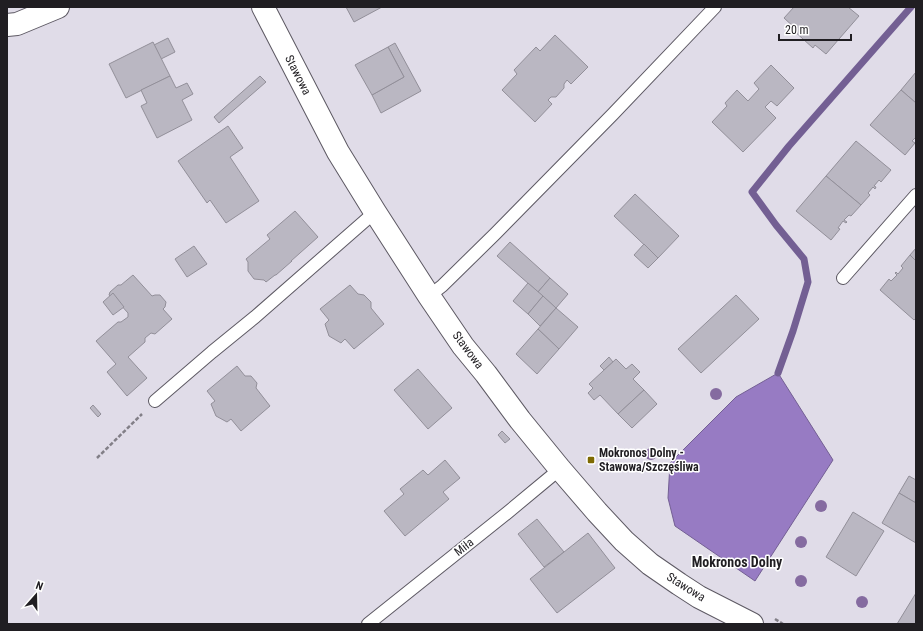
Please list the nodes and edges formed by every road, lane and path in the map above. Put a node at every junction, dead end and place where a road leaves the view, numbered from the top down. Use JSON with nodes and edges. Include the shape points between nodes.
{"nodes":[{"id":1,"x":58,"y":7,"type":"edge"},
{"id":2,"x":263,"y":7,"type":"edge"},
{"id":3,"x":715,"y":7,"type":"edge"},
{"id":4,"x":7,"y":25,"type":"edge"},
{"id":5,"x":916,"y":195,"type":"edge"},
{"id":6,"x":375,"y":212,"type":"junction"},
{"id":7,"x":843,"y":278,"type":"dead end"},
{"id":8,"x":429,"y":296,"type":"junction"},
{"id":9,"x":155,"y":401,"type":"joint"},
{"id":10,"x":97,"y":458,"type":"dead end"},
{"id":11,"x":560,"y":470,"type":"junction"},
{"id":12,"x":754,"y":622,"type":"edge"},
{"id":13,"x":368,"y":624,"type":"edge"},
{"id":14,"x":783,"y":624,"type":"edge"}],
"edges":[{"from":1,"to":4,"type":"street","via":[[17,24]]},
{"from":2,"to":6,"type":"street","name":"Stawowa","via":[[338,152]]},
{"from":3,"to":8,"type":"lane","via":[[500,229]]},
{"from":5,"to":7,"type":"lane"},
{"from":6,"to":8,"type":"street","name":"Stawowa"},
{"from":6,"to":9,"type":"lane"},
{"from":8,"to":11,"type":"street","name":"Stawowa","via":[[463,346]]},
{"from":9,"to":10,"type":"path"},
{"from":11,"to":12,"type":"street","name":"Stawowa","via":[[624,541],[650,564],[699,597]]},
{"from":11,"to":13,"type":"lane","name":"Miła"},
{"from":12,"to":14,"type":"path"}]}
